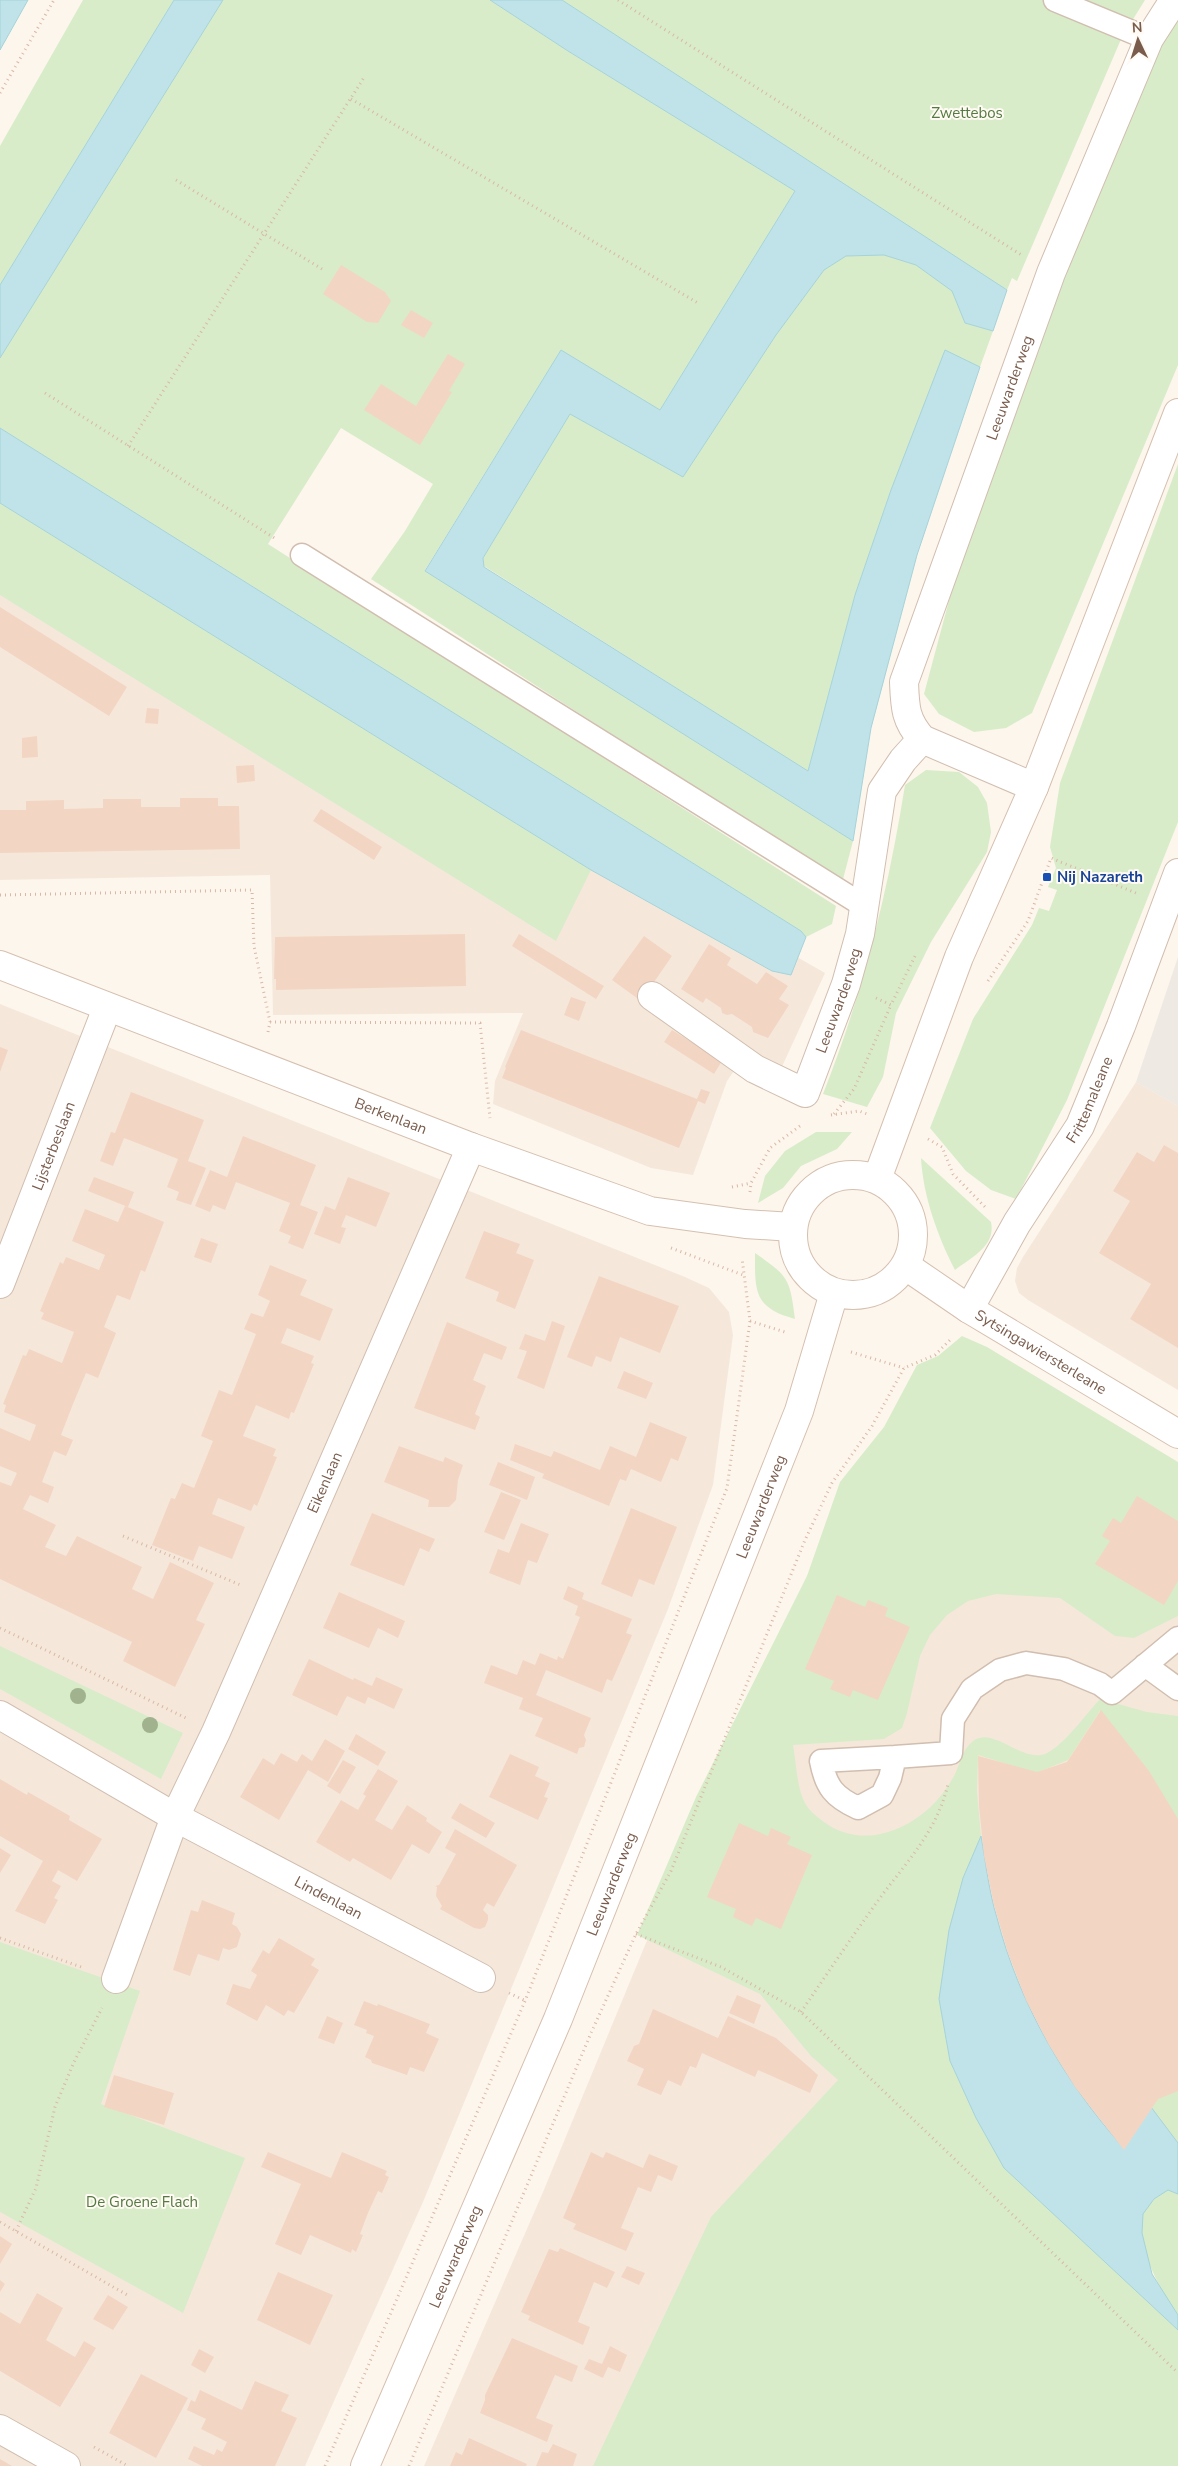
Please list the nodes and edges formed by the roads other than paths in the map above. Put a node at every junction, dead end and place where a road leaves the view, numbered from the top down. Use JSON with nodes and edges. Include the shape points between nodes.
{"nodes":[{"id":1,"x":1055,"y":0,"type":"edge"},
{"id":2,"x":1174,"y":0,"type":"edge"},
{"id":3,"x":1149,"y":40,"type":"junction"},
{"id":4,"x":1178,"y":413,"type":"edge"},
{"id":5,"x":302,"y":555,"type":"road end"},
{"id":6,"x":922,"y":739,"type":"junction"},
{"id":7,"x":1034,"y":788,"type":"junction"},
{"id":8,"x":1178,"y":873,"type":"edge"},
{"id":9,"x":864,"y":906,"type":"junction"},
{"id":10,"x":0,"y":965,"type":"edge"},
{"id":11,"x":652,"y":996,"type":"dead end"},
{"id":12,"x":107,"y":1008,"type":"junction"},
{"id":13,"x":471,"y":1147,"type":"junction"},
{"id":14,"x":877,"y":1179,"type":"junction"},
{"id":15,"x":792,"y":1227,"type":"junction"},
{"id":16,"x":906,"y":1266,"type":"junction"},
{"id":17,"x":0,"y":1284,"type":"edge"},
{"id":18,"x":834,"y":1293,"type":"junction"},
{"id":19,"x":969,"y":1309,"type":"junction"},
{"id":20,"x":1178,"y":1434,"type":"edge"},
{"id":21,"x":1178,"y":1638,"type":"edge"},
{"id":22,"x":1146,"y":1665,"type":"junction"},
{"id":23,"x":1178,"y":1689,"type":"edge"},
{"id":24,"x":0,"y":1715,"type":"edge"},
{"id":25,"x":895,"y":1757,"type":"dead end"},
{"id":26,"x":176,"y":1817,"type":"junction"},
{"id":27,"x":481,"y":1978,"type":"dead end"},
{"id":28,"x":116,"y":1979,"type":"road end"},
{"id":29,"x":0,"y":2430,"type":"edge"},
{"id":30,"x":66,"y":2466,"type":"edge"},
{"id":31,"x":365,"y":2466,"type":"edge"}],
"edges":[{"from":1,"to":3,"type":"lane"},
{"from":2,"to":3,"type":"street","name":"Leeuwarderweg"},
{"from":3,"to":6,"type":"street","name":"Leeuwarderweg","via":[[1051,273],[904,682],[910,725]]},
{"from":4,"to":7,"type":"street"},
{"from":5,"to":9,"type":"lane"},
{"from":6,"to":7,"type":"street"},
{"from":6,"to":9,"type":"street","name":"Leeuwarderweg","via":[[882,791]]},
{"from":7,"to":14,"type":"street","via":[[959,957]]},
{"from":8,"to":19,"type":"street","name":"Frittemaleane","via":[[1080,1126],[1016,1223]]},
{"from":9,"to":11,"type":"street","name":"Leeuwarderweg","via":[[846,984],[805,1093],[755,1069]]},
{"from":10,"to":12,"type":"street","name":"Berkenlaan"},
{"from":12,"to":13,"type":"street","name":"Berkenlaan"},
{"from":12,"to":17,"type":"street","name":"Lijsterbeslaan"},
{"from":13,"to":15,"type":"street","name":"Berkenlaan","via":[[650,1211]]},
{"from":13,"to":26,"type":"street","name":"Eikenlaan"},
{"from":14,"to":15,"type":"street","via":[[850,1174],[822,1182],[802,1201]]},
{"from":14,"to":16,"type":"street","via":[[898,1194],[910,1216],[913,1241]]},
{"from":15,"to":18,"type":"street","via":[[794,1253],[807,1276]]},
{"from":16,"to":18,"type":"street","via":[[891,1282],[872,1293],[850,1296]]},
{"from":16,"to":19,"type":"street","name":"Sytsingawiersterleane"},
{"from":18,"to":31,"type":"street","name":"Leeuwarderweg","via":[[799,1411],[558,2019]]},
{"from":19,"to":20,"type":"street","name":"Sytsingawiersterleane"},
{"from":21,"to":22,"type":"lane"},
{"from":22,"to":23,"type":"lane"},
{"from":22,"to":25,"type":"lane","via":[[1112,1693],[1100,1684],[1064,1669],[1026,1663],[1000,1670],[972,1689],[953,1719],[951,1753]]},
{"from":24,"to":26,"type":"street","name":"Lindenlaan"},
{"from":26,"to":27,"type":"street","name":"Lindenlaan"},
{"from":26,"to":28,"type":"street"},
{"from":29,"to":30,"type":"street"}]}
